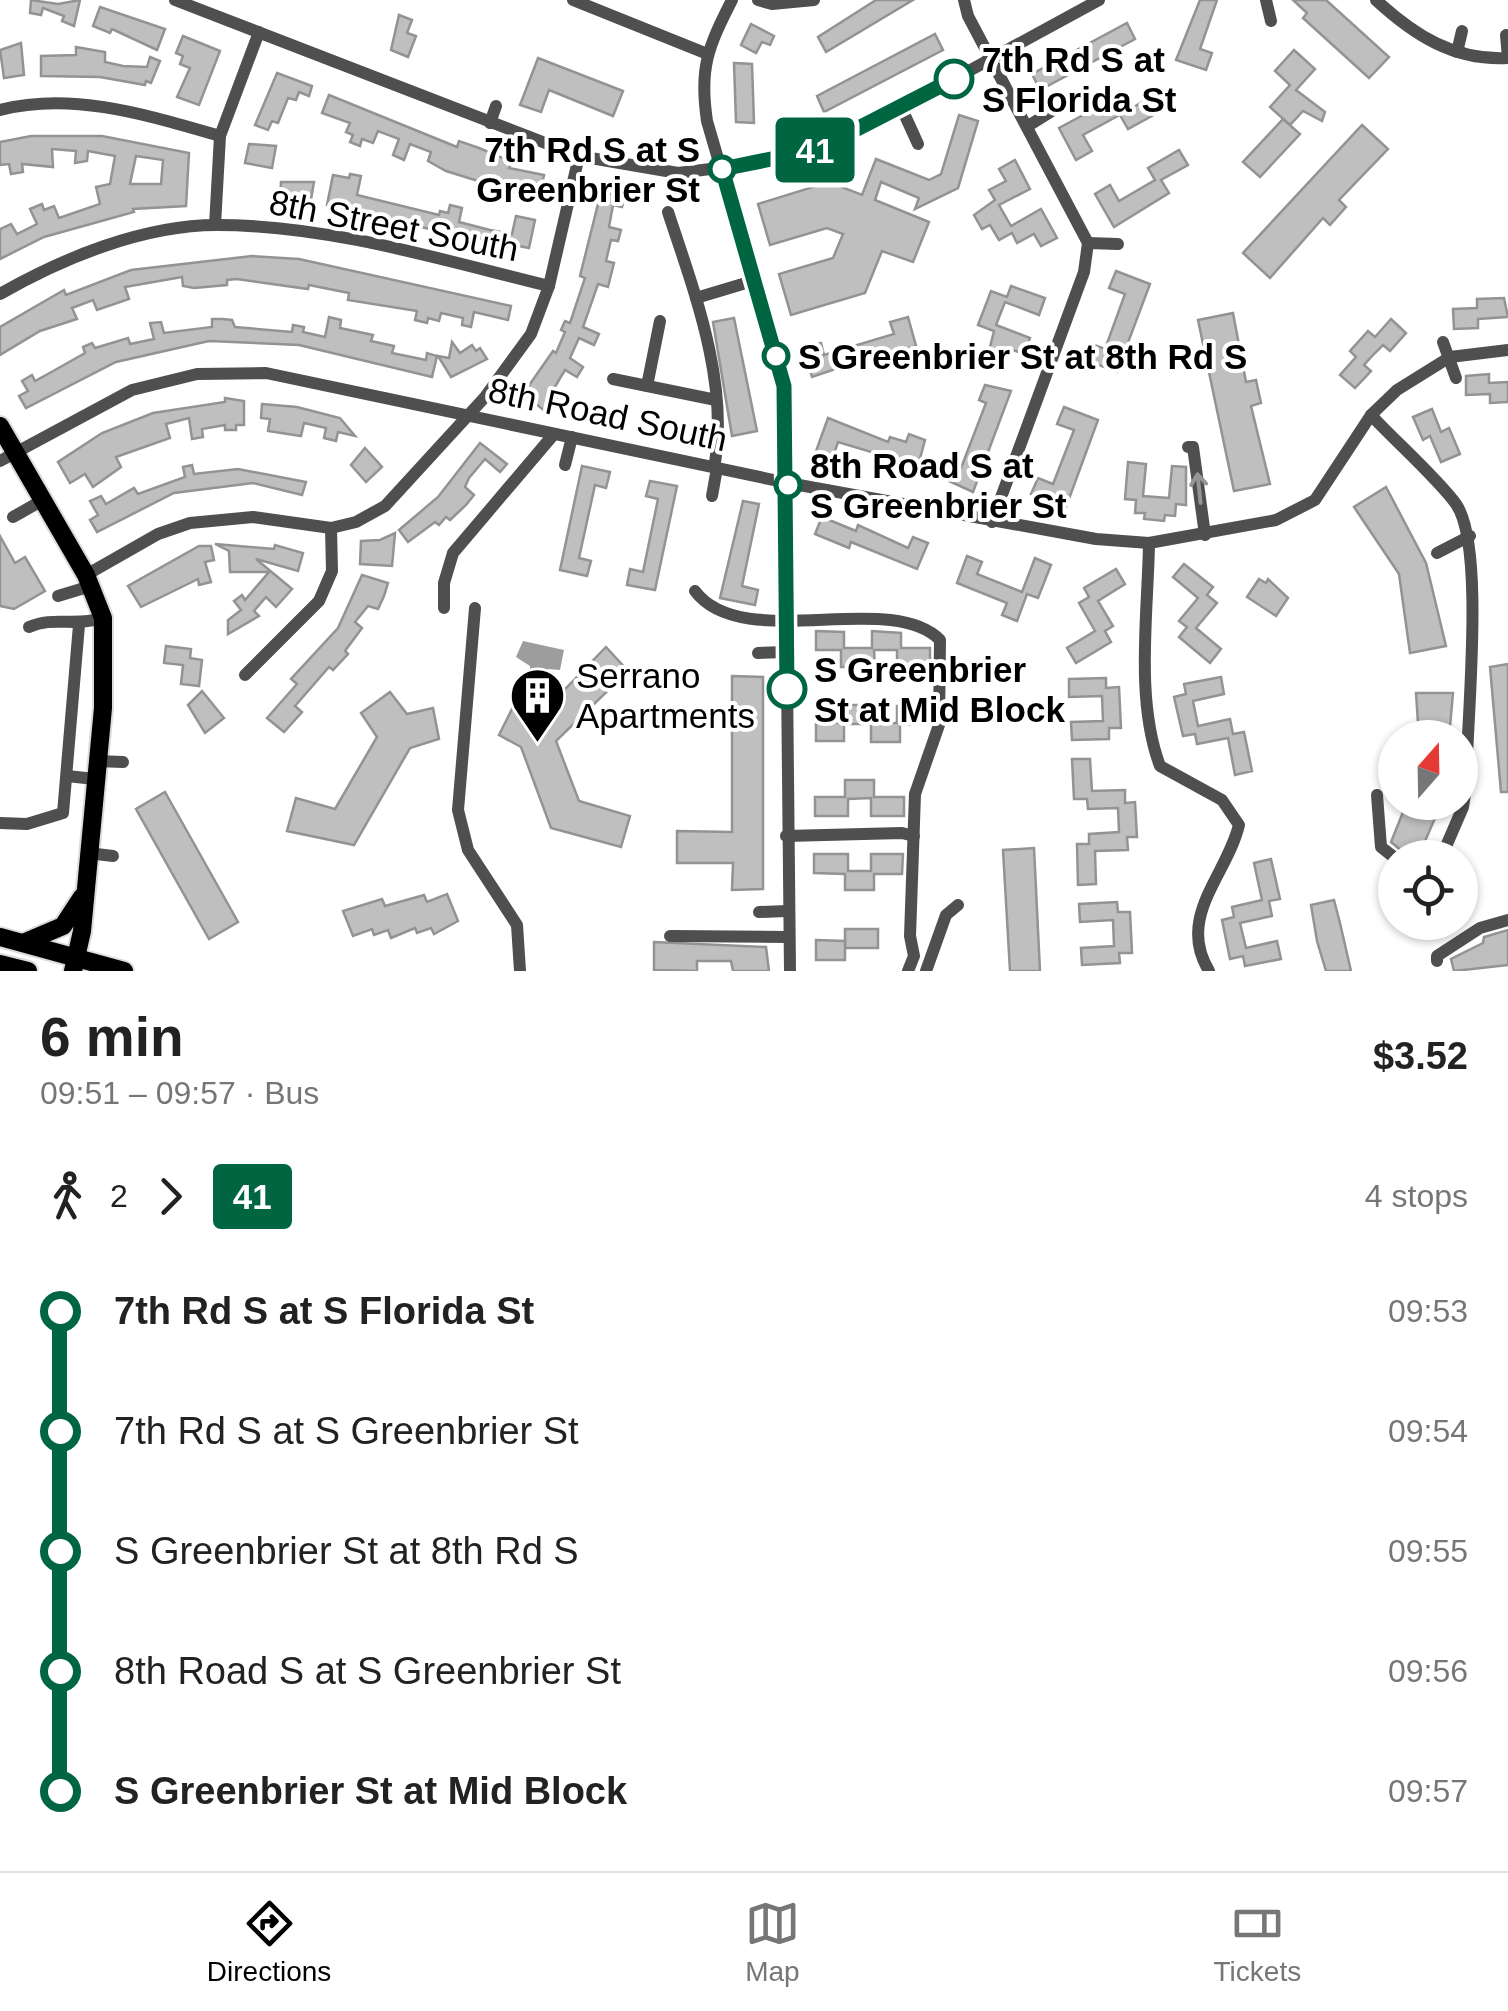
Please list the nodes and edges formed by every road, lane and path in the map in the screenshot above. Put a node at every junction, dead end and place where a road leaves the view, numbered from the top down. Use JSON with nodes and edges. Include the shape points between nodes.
{"nodes":[{"id":1,"x":175,"y":0,"type":"edge"},
{"id":2,"x":573,"y":0,"type":"edge"},
{"id":3,"x":732,"y":0,"type":"edge"},
{"id":4,"x":758,"y":0,"type":"edge"},
{"id":5,"x":814,"y":0,"type":"edge"},
{"id":6,"x":964,"y":0,"type":"edge"},
{"id":7,"x":1099,"y":0,"type":"edge"},
{"id":8,"x":1266,"y":0,"type":"edge"},
{"id":9,"x":1376,"y":0,"type":"edge"},
{"id":10,"x":591,"y":3,"type":"edge"},
{"id":11,"x":1271,"y":21,"type":"dead end"},
{"id":12,"x":1462,"y":31,"type":"dead end"},
{"id":13,"x":260,"y":32,"type":"junction"},
{"id":14,"x":1506,"y":35,"type":"edge"},
{"id":15,"x":1457,"y":52,"type":"junction"},
{"id":16,"x":705,"y":53,"type":"junction"},
{"id":17,"x":992,"y":58,"type":"junction"},
{"id":18,"x":1508,"y":58,"type":"edge"},
{"id":19,"x":467,"y":95,"type":"dead end"},
{"id":20,"x":496,"y":106,"type":"dead end"},
{"id":21,"x":902,"y":108,"type":"junction"},
{"id":22,"x":0,"y":110,"type":"edge"},
{"id":23,"x":461,"y":112,"type":"junction"},
{"id":24,"x":1052,"y":112,"type":"dead end"},
{"id":25,"x":490,"y":122,"type":"junction"},
{"id":26,"x":1028,"y":126,"type":"junction"},
{"id":27,"x":220,"y":136,"type":"junction"},
{"id":28,"x":918,"y":144,"type":"dead end"},
{"id":29,"x":579,"y":156,"type":"junction"},
{"id":30,"x":722,"y":169,"type":"junction"},
{"id":31,"x":668,"y":212,"type":"dead end"},
{"id":32,"x":215,"y":225,"type":"junction"},
{"id":33,"x":1088,"y":243,"type":"junction"},
{"id":34,"x":1118,"y":244,"type":"dead end"},
{"id":35,"x":756,"y":280,"type":"junction"},
{"id":36,"x":549,"y":286,"type":"junction"},
{"id":37,"x":0,"y":294,"type":"edge"},
{"id":38,"x":696,"y":298,"type":"junction"},
{"id":39,"x":660,"y":321,"type":"dead end"},
{"id":40,"x":1443,"y":342,"type":"dead end"},
{"id":41,"x":1508,"y":350,"type":"edge"},
{"id":42,"x":1450,"y":357,"type":"junction"},
{"id":43,"x":613,"y":378,"type":"dead end"},
{"id":44,"x":1456,"y":378,"type":"dead end"},
{"id":45,"x":648,"y":386,"type":"junction"},
{"id":46,"x":716,"y":400,"type":"junction"},
{"id":47,"x":469,"y":414,"type":"junction"},
{"id":48,"x":1370,"y":415,"type":"junction"},
{"id":49,"x":0,"y":426,"type":"edge"},
{"id":50,"x":554,"y":434,"type":"junction"},
{"id":51,"x":572,"y":438,"type":"junction"},
{"id":52,"x":1188,"y":447,"type":"dead end"},
{"id":53,"x":7,"y":456,"type":"edge"},
{"id":54,"x":566,"y":465,"type":"dead end"},
{"id":55,"x":715,"y":468,"type":"junction"},
{"id":56,"x":788,"y":484,"type":"junction"},
{"id":57,"x":712,"y":496,"type":"dead end"},
{"id":58,"x":43,"y":500,"type":"junction"},
{"id":59,"x":13,"y":517,"type":"dead end"},
{"id":60,"x":992,"y":522,"type":"junction"},
{"id":61,"x":331,"y":528,"type":"junction"},
{"id":62,"x":1205,"y":535,"type":"junction"},
{"id":63,"x":1470,"y":536,"type":"junction"},
{"id":64,"x":1149,"y":543,"type":"junction"},
{"id":65,"x":1437,"y":554,"type":"dead end"},
{"id":66,"x":89,"y":580,"type":"junction"},
{"id":67,"x":695,"y":592,"type":"dead end"},
{"id":68,"x":58,"y":596,"type":"dead end"},
{"id":69,"x":444,"y":608,"type":"dead end"},
{"id":70,"x":475,"y":608,"type":"dead end"},
{"id":71,"x":103,"y":618,"type":"junction"},
{"id":72,"x":787,"y":620,"type":"junction"},
{"id":73,"x":79,"y":625,"type":"junction"},
{"id":74,"x":28,"y":627,"type":"dead end"},
{"id":75,"x":788,"y":652,"type":"junction"},
{"id":76,"x":758,"y":653,"type":"dead end"},
{"id":77,"x":245,"y":676,"type":"dead end"},
{"id":78,"x":96,"y":761,"type":"junction"},
{"id":79,"x":123,"y":762,"type":"dead end"},
{"id":80,"x":67,"y":776,"type":"junction"},
{"id":81,"x":1377,"y":795,"type":"dead end"},
{"id":82,"x":0,"y":822,"type":"edge"},
{"id":83,"x":786,"y":836,"type":"junction"},
{"id":84,"x":914,"y":836,"type":"junction"},
{"id":85,"x":1380,"y":840,"type":"edge"},
{"id":86,"x":1448,"y":840,"type":"edge"},
{"id":87,"x":88,"y":853,"type":"junction"},
{"id":88,"x":113,"y":856,"type":"dead end"},
{"id":89,"x":85,"y":890,"type":"junction"},
{"id":90,"x":958,"y":905,"type":"dead end"},
{"id":91,"x":787,"y":910,"type":"junction"},
{"id":92,"x":758,"y":912,"type":"dead end"},
{"id":93,"x":1508,"y":920,"type":"edge"},
{"id":94,"x":670,"y":936,"type":"dead end"},
{"id":95,"x":0,"y":937,"type":"edge"},
{"id":96,"x":787,"y":937,"type":"junction"},
{"id":97,"x":22,"y":943,"type":"junction"},
{"id":98,"x":1437,"y":962,"type":"dead end"},
{"id":99,"x":0,"y":964,"type":"edge"},
{"id":100,"x":76,"y":964,"type":"edge"},
{"id":101,"x":28,"y":971,"type":"edge"},
{"id":102,"x":124,"y":971,"type":"edge"},
{"id":103,"x":520,"y":971,"type":"edge"},
{"id":104,"x":790,"y":971,"type":"edge"},
{"id":105,"x":908,"y":971,"type":"edge"},
{"id":106,"x":926,"y":971,"type":"edge"},
{"id":107,"x":1209,"y":971,"type":"edge"}],
"edges":[{"from":1,"to":13,"type":"street"},
{"from":2,"to":10,"type":"street"},
{"from":3,"to":16,"type":"street"},
{"from":4,"to":5,"type":"street"},
{"from":6,"to":17,"type":"street"},
{"from":7,"to":17,"type":"street"},
{"from":8,"to":11,"type":"street"},
{"from":9,"to":15,"type":"street","via":[[1438,47]]},
{"from":10,"to":16,"type":"street"},
{"from":12,"to":15,"type":"street"},
{"from":13,"to":23,"type":"street"},
{"from":13,"to":27,"type":"street"},
{"from":14,"to":18,"type":"street"},
{"from":15,"to":18,"type":"street"},
{"from":16,"to":30,"type":"street","via":[[702,90]]},
{"from":17,"to":21,"type":"street"},
{"from":17,"to":26,"type":"street"},
{"from":19,"to":23,"type":"street"},
{"from":20,"to":25,"type":"street"},
{"from":21,"to":28,"type":"street"},
{"from":21,"to":30,"type":"street","via":[[816,150]]},
{"from":22,"to":27,"type":"street","via":[[82,104]]},
{"from":23,"to":25,"type":"street"},
{"from":24,"to":26,"type":"street"},
{"from":25,"to":29,"type":"street"},
{"from":26,"to":33,"type":"street"},
{"from":27,"to":32,"type":"street"},
{"from":29,"to":30,"type":"street","via":[[678,173]]},
{"from":29,"to":36,"type":"street"},
{"from":30,"to":35,"type":"street"},
{"from":31,"to":38,"type":"street"},
{"from":32,"to":36,"type":"street","name":"8th Street South","via":[[343,239]]},
{"from":32,"to":37,"type":"street","name":"8th Street South","via":[[114,244]]},
{"from":33,"to":34,"type":"street"},
{"from":33,"to":60,"type":"street","via":[[1084,272]]},
{"from":35,"to":38,"type":"street"},
{"from":35,"to":56,"type":"street","via":[[784,386]]},
{"from":36,"to":47,"type":"street","via":[[531,334]]},
{"from":38,"to":46,"type":"street"},
{"from":39,"to":45,"type":"street"},
{"from":40,"to":42,"type":"street"},
{"from":41,"to":42,"type":"street","name":"8th Road South"},
{"from":42,"to":44,"type":"street"},
{"from":42,"to":48,"type":"street","name":"8th Road South","via":[[1406,382]]},
{"from":43,"to":45,"type":"street"},
{"from":45,"to":46,"type":"street"},
{"from":46,"to":55,"type":"street","via":[[721,429]]},
{"from":47,"to":50,"type":"street","name":"8th Road South"},
{"from":47,"to":53,"type":"street","name":"8th Road South","via":[[266,373],[197,374],[132,390]]},
{"from":47,"to":61,"type":"street","via":[[385,506]]},
{"from":48,"to":62,"type":"street","name":"8th Road South","via":[[1315,500],[1256,532]]},
{"from":48,"to":63,"type":"street","via":[[1454,502]]},
{"from":49,"to":53,"type":"main road"},
{"from":50,"to":51,"type":"street","name":"8th Road South"},
{"from":50,"to":69,"type":"street","via":[[453,553]]},
{"from":51,"to":54,"type":"street"},
{"from":51,"to":55,"type":"street","name":"8th Road South"},
{"from":62,"to":52,"type":"street","one_way":true,"via":[[1194,447]]},
{"from":53,"to":58,"type":"main road"},
{"from":55,"to":56,"type":"street","name":"8th Road South"},
{"from":55,"to":57,"type":"street"},
{"from":56,"to":60,"type":"street","name":"8th Road South"},
{"from":56,"to":72,"type":"street"},
{"from":58,"to":59,"type":"street"},
{"from":58,"to":66,"type":"main road"},
{"from":60,"to":64,"type":"street","name":"8th Road South"},
{"from":61,"to":66,"type":"street","via":[[253,517],[190,522],[158,534]]},
{"from":61,"to":77,"type":"street","via":[[332,572],[319,600]]},
{"from":62,"to":64,"type":"street","name":"8th Road South"},
{"from":63,"to":65,"type":"street"},
{"from":63,"to":86,"type":"street","via":[[1466,786]]},
{"from":64,"to":107,"type":"street","via":[[1147,669],[1154,748],[1160,766],[1222,800],[1240,825],[1198,919],[1201,958]]},
{"from":66,"to":68,"type":"street"},
{"from":66,"to":71,"type":"main road"},
{"from":67,"to":72,"type":"street","via":[[717,610]]},
{"from":70,"to":103,"type":"street","via":[[458,810],[468,850],[517,925]]},
{"from":71,"to":73,"type":"street"},
{"from":71,"to":78,"type":"main road"},
{"from":72,"to":75,"type":"street"},
{"from":72,"to":84,"type":"street","via":[[898,622],[940,640],[939,725],[916,794]]},
{"from":73,"to":74,"type":"street","via":[[46,620]]},
{"from":73,"to":80,"type":"street"},
{"from":75,"to":76,"type":"street"},
{"from":75,"to":83,"type":"street"},
{"from":78,"to":79,"type":"street"},
{"from":78,"to":80,"type":"street"},
{"from":78,"to":87,"type":"main road"},
{"from":80,"to":82,"type":"street","via":[[64,813],[27,824]]},
{"from":81,"to":85,"type":"street"},
{"from":83,"to":84,"type":"street"},
{"from":83,"to":91,"type":"street"},
{"from":84,"to":105,"type":"street","via":[[914,956]]},
{"from":87,"to":88,"type":"street"},
{"from":87,"to":89,"type":"main road"},
{"from":89,"to":97,"type":"main road","via":[[63,926]]},
{"from":89,"to":100,"type":"main road"},
{"from":90,"to":106,"type":"street","via":[[946,915]]},
{"from":91,"to":92,"type":"street"},
{"from":91,"to":96,"type":"street"},
{"from":93,"to":98,"type":"street","via":[[1457,939]]},
{"from":94,"to":96,"type":"street"},
{"from":95,"to":97,"type":"main road"},
{"from":96,"to":104,"type":"street"},
{"from":97,"to":100,"type":"main road"},
{"from":99,"to":101,"type":"main road"},
{"from":100,"to":102,"type":"main road"}]}
